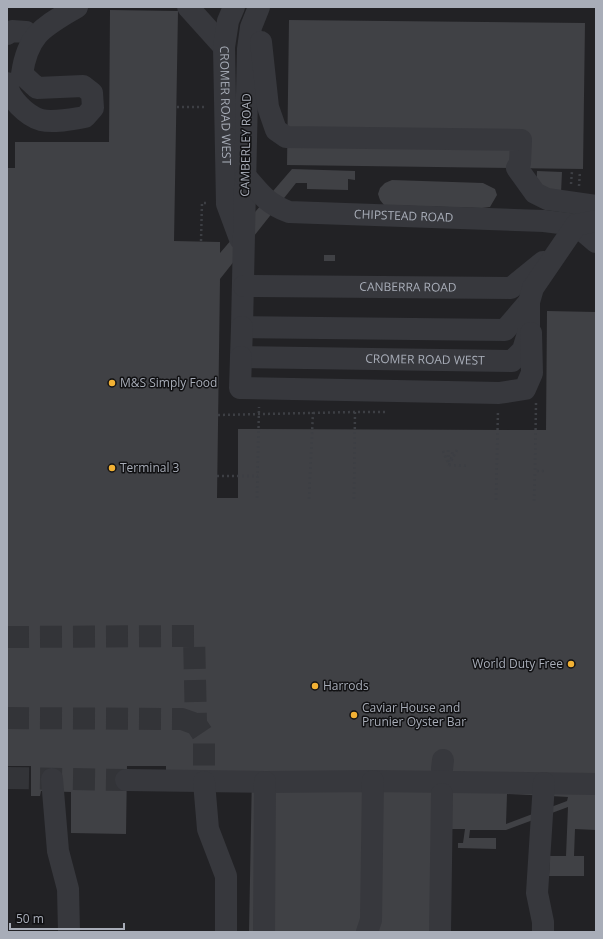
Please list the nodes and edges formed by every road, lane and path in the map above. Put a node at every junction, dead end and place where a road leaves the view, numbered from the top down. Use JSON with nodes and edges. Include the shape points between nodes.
{"nodes":[{"id":1,"x":62,"y":7,"type":"edge"},
{"id":2,"x":77,"y":7,"type":"edge"},
{"id":3,"x":188,"y":7,"type":"edge"},
{"id":4,"x":234,"y":7,"type":"edge"},
{"id":5,"x":259,"y":7,"type":"edge"},
{"id":6,"x":263,"y":7,"type":"edge"},
{"id":7,"x":16,"y":33,"type":"edge"},
{"id":8,"x":224,"y":47,"type":"junction"},
{"id":9,"x":7,"y":64,"type":"edge"},
{"id":10,"x":7,"y":83,"type":"edge"},
{"id":11,"x":177,"y":107,"type":"dead end"},
{"id":12,"x":225,"y":107,"type":"junction"},
{"id":13,"x":246,"y":176,"type":"junction"},
{"id":14,"x":227,"y":204,"type":"junction"},
{"id":15,"x":596,"y":206,"type":"edge"},
{"id":16,"x":586,"y":223,"type":"edge"},
{"id":17,"x":201,"y":241,"type":"dead end"},
{"id":18,"x":596,"y":242,"type":"edge"},
{"id":19,"x":244,"y":249,"type":"junction"},
{"id":20,"x":559,"y":249,"type":"junction"},
{"id":21,"x":244,"y":286,"type":"junction"},
{"id":22,"x":529,"y":302,"type":"junction"},
{"id":23,"x":242,"y":327,"type":"junction"},
{"id":24,"x":241,"y":357,"type":"junction"},
{"id":25,"x":259,"y":388,"type":"junction"},
{"id":26,"x":314,"y":389,"type":"junction"},
{"id":27,"x":499,"y":393,"type":"junction"},
{"id":28,"x":536,"y":398,"type":"dead end"},
{"id":29,"x":313,"y":412,"type":"junction"},
{"id":30,"x":355,"y":412,"type":"junction"},
{"id":31,"x":387,"y":412,"type":"dead end"},
{"id":32,"x":258,"y":414,"type":"junction"},
{"id":33,"x":218,"y":415,"type":"dead end"},
{"id":34,"x":448,"y":450,"type":"dead end"},
{"id":35,"x":453,"y":450,"type":"dead end"},
{"id":36,"x":457,"y":450,"type":"dead end"},
{"id":37,"x":443,"y":451,"type":"dead end"},
{"id":38,"x":449,"y":465,"type":"junction"},
{"id":39,"x":469,"y":466,"type":"dead end"},
{"id":40,"x":535,"y":471,"type":"junction"},
{"id":41,"x":546,"y":471,"type":"dead end"},
{"id":42,"x":217,"y":476,"type":"dead end"},
{"id":43,"x":258,"y":476,"type":"junction"},
{"id":44,"x":257,"y":498,"type":"dead end"},
{"id":45,"x":309,"y":498,"type":"dead end"},
{"id":46,"x":354,"y":499,"type":"dead end"},
{"id":47,"x":496,"y":500,"type":"dead end"},
{"id":48,"x":534,"y":501,"type":"dead end"},
{"id":49,"x":52,"y":779,"type":"dead end"},
{"id":50,"x":126,"y":780,"type":"tunnel mouth"},
{"id":51,"x":373,"y":780,"type":"junction"},
{"id":52,"x":204,"y":782,"type":"junction"},
{"id":53,"x":265,"y":782,"type":"junction"},
{"id":54,"x":544,"y":783,"type":"junction"},
{"id":55,"x":596,"y":784,"type":"edge"},
{"id":56,"x":442,"y":794,"type":"dead end"},
{"id":57,"x":69,"y":932,"type":"edge"},
{"id":58,"x":226,"y":932,"type":"edge"},
{"id":59,"x":264,"y":932,"type":"edge"},
{"id":60,"x":367,"y":932,"type":"edge"},
{"id":61,"x":440,"y":932,"type":"edge"},
{"id":62,"x":543,"y":932,"type":"edge"}],
"edges":[{"from":1,"to":7,"type":"street"},
{"from":2,"to":10,"type":"street","via":[[38,32],[24,56],[22,74],[37,88],[84,86],[92,93],[93,108],[85,117],[41,120],[20,107]]},
{"from":3,"to":8,"type":"street"},
{"from":4,"to":8,"type":"street","name":"CROMER ROAD WEST","via":[[228,21]]},
{"from":5,"to":13,"type":"street","name":"CAMBERLEY ROAD","via":[[251,28],[248,49]]},
{"from":6,"to":15,"type":"street","via":[[261,49],[268,107],[276,130],[286,137],[521,140],[520,163],[517,168],[535,193],[547,199]]},
{"from":7,"to":9,"type":"street"},
{"from":8,"to":12,"type":"street","name":"CROMER ROAD WEST"},
{"from":11,"to":12,"type":"path"},
{"from":12,"to":14,"type":"street","name":"CROMER ROAD WEST"},
{"from":13,"to":16,"type":"street","name":"CHIPSTEAD ROAD","via":[[266,200],[288,212]]},
{"from":13,"to":19,"type":"street","name":"CAMBERLEY ROAD"},
{"from":14,"to":17,"type":"path","via":[[202,203]]},
{"from":14,"to":19,"type":"street","name":"CROMER ROAD WEST"},
{"from":16,"to":18,"type":"street"},
{"from":16,"to":20,"type":"street"},
{"from":19,"to":21,"type":"street","name":"CAMBERLEY ROAD"},
{"from":20,"to":21,"type":"street","name":"CANBERRA ROAD","via":[[511,288]]},
{"from":20,"to":22,"type":"street","name":"CROMER ROAD WEST","via":[[533,288]]},
{"from":21,"to":23,"type":"street","name":"CAMBERLEY ROAD"},
{"from":22,"to":23,"type":"street","via":[[505,330]]},
{"from":22,"to":24,"type":"street","name":"CROMER ROAD WEST","via":[[530,330],[523,350],[512,361]]},
{"from":22,"to":27,"type":"street","via":[[532,373],[525,389]]},
{"from":23,"to":24,"type":"street"},
{"from":24,"to":25,"type":"street","via":[[240,388]]},
{"from":25,"to":26,"type":"street"},
{"from":25,"to":32,"type":"path"},
{"from":26,"to":27,"type":"street"},
{"from":26,"to":29,"type":"path"},
{"from":27,"to":47,"type":"path"},
{"from":28,"to":40,"type":"path"},
{"from":29,"to":30,"type":"path"},
{"from":29,"to":32,"type":"path"},
{"from":29,"to":45,"type":"path"},
{"from":30,"to":31,"type":"path"},
{"from":30,"to":46,"type":"path"},
{"from":32,"to":33,"type":"path"},
{"from":32,"to":43,"type":"path"},
{"from":34,"to":38,"type":"path"},
{"from":35,"to":38,"type":"path"},
{"from":36,"to":38,"type":"path"},
{"from":37,"to":38,"type":"path"},
{"from":38,"to":39,"type":"path"},
{"from":40,"to":41,"type":"path"},
{"from":40,"to":48,"type":"path"},
{"from":42,"to":43,"type":"path"},
{"from":43,"to":44,"type":"path"},
{"from":49,"to":57,"type":"street","via":[[58,851],[68,889]]},
{"from":50,"to":52,"type":"street"},
{"from":51,"to":53,"type":"street"},
{"from":51,"to":54,"type":"street"},
{"from":51,"to":60,"type":"street","via":[[371,920]]},
{"from":52,"to":53,"type":"street"},
{"from":52,"to":58,"type":"street","via":[[208,829],[226,876]]},
{"from":53,"to":59,"type":"street"},
{"from":54,"to":55,"type":"street"},
{"from":54,"to":62,"type":"street","via":[[537,893]]},
{"from":56,"to":61,"type":"street"}]}
